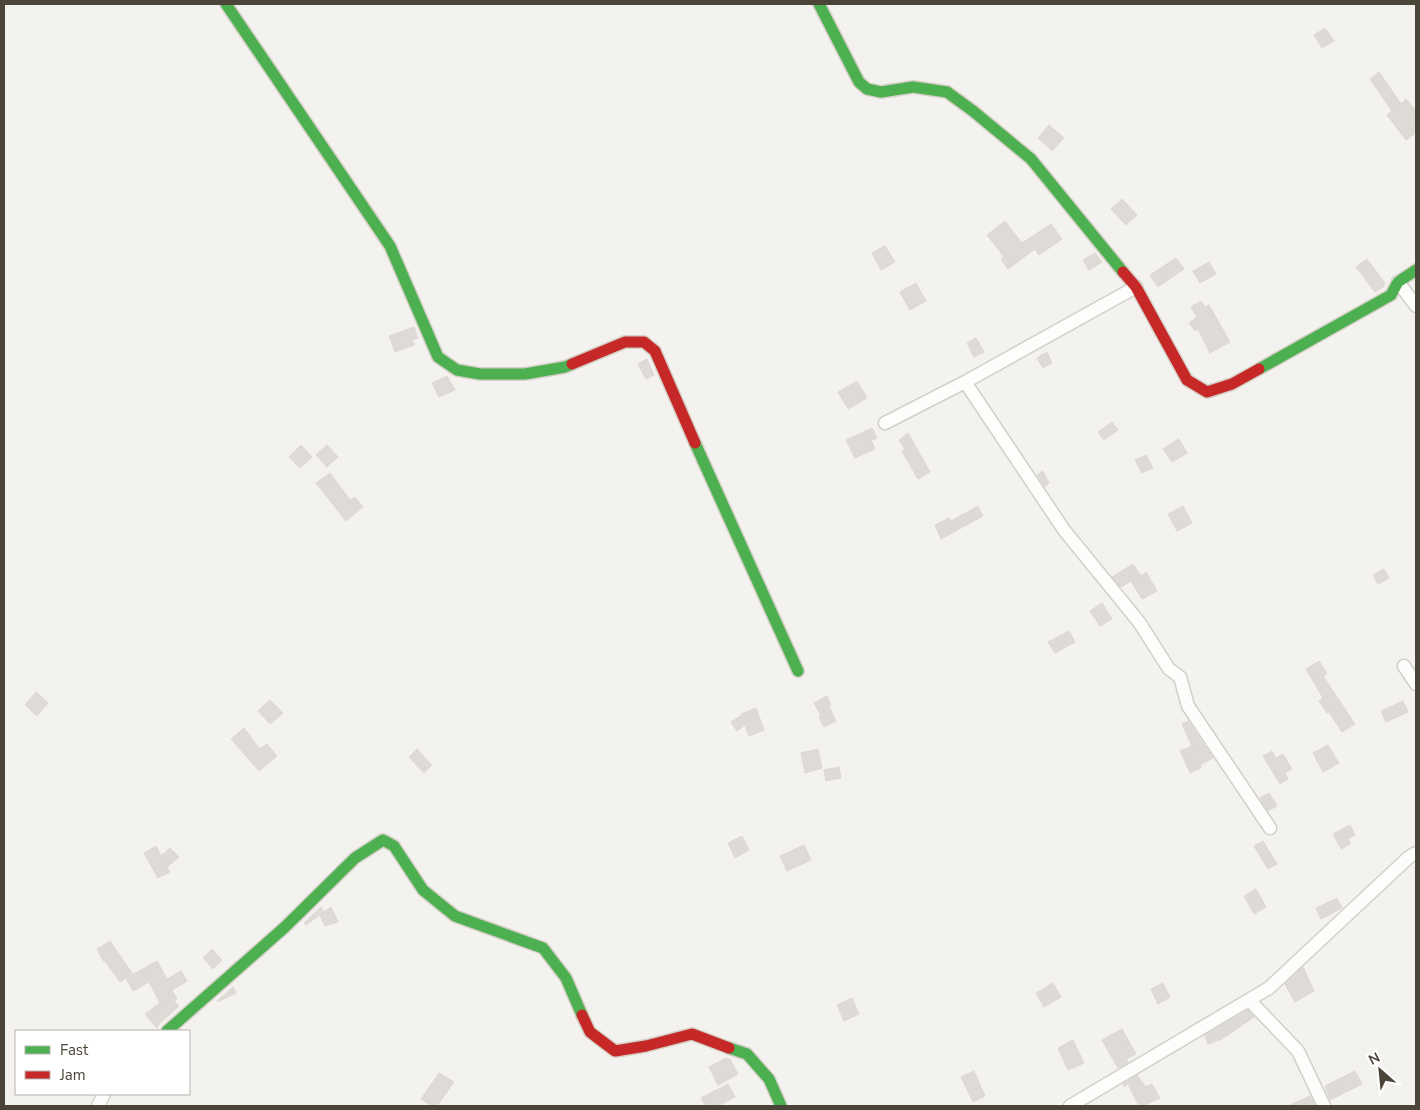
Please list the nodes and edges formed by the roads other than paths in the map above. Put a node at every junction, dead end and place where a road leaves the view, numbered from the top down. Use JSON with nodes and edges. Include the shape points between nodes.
{"nodes":[{"id":1,"x":226,"y":4,"type":"edge"},
{"id":2,"x":819,"y":4,"type":"edge"},
{"id":3,"x":1416,"y":270,"type":"edge"},
{"id":4,"x":1398,"y":282,"type":"junction"},
{"id":5,"x":1136,"y":287,"type":"junction"},
{"id":6,"x":1416,"y":306,"type":"edge"},
{"id":7,"x":965,"y":382,"type":"junction"},
{"id":8,"x":885,"y":422,"type":"dead end"},
{"id":9,"x":1404,"y":666,"type":"dead end"},
{"id":10,"x":798,"y":670,"type":"dead end"},
{"id":11,"x":1416,"y":684,"type":"edge"},
{"id":12,"x":1270,"y":828,"type":"dead end"},
{"id":13,"x":1416,"y":853,"type":"edge"},
{"id":14,"x":1249,"y":1000,"type":"junction"},
{"id":15,"x":167,"y":1030,"type":"edge"},
{"id":16,"x":782,"y":1106,"type":"edge"},
{"id":17,"x":1070,"y":1106,"type":"edge"},
{"id":18,"x":1324,"y":1106,"type":"edge"}],
"edges":[{"from":1,"to":10,"type":"street","via":[[390,246],[438,357],[457,370],[480,374],[525,374],[565,367],[625,342],[644,342],[655,350]]},
{"from":2,"to":5,"type":"street","via":[[859,82],[867,89],[881,92],[913,87],[946,92],[973,111],[1031,159]]},
{"from":3,"to":4,"type":"street"},
{"from":4,"to":5,"type":"street","via":[[1391,296],[1232,384],[1207,392],[1187,380]]},
{"from":4,"to":6,"type":"street"},
{"from":5,"to":7,"type":"street"},
{"from":7,"to":8,"type":"street"},
{"from":7,"to":12,"type":"street","via":[[1064,530],[1139,622],[1169,669],[1180,677],[1188,706]]},
{"from":9,"to":11,"type":"street"},
{"from":13,"to":14,"type":"street","via":[[1269,988]]},
{"from":14,"to":17,"type":"street"},
{"from":14,"to":18,"type":"street","via":[[1298,1051]]},
{"from":15,"to":16,"type":"street","via":[[285,927],[355,858],[383,840],[394,846],[424,890],[455,916],[543,948],[566,978],[590,1032],[615,1050],[692,1034],[747,1054],[768,1079]]}]}
